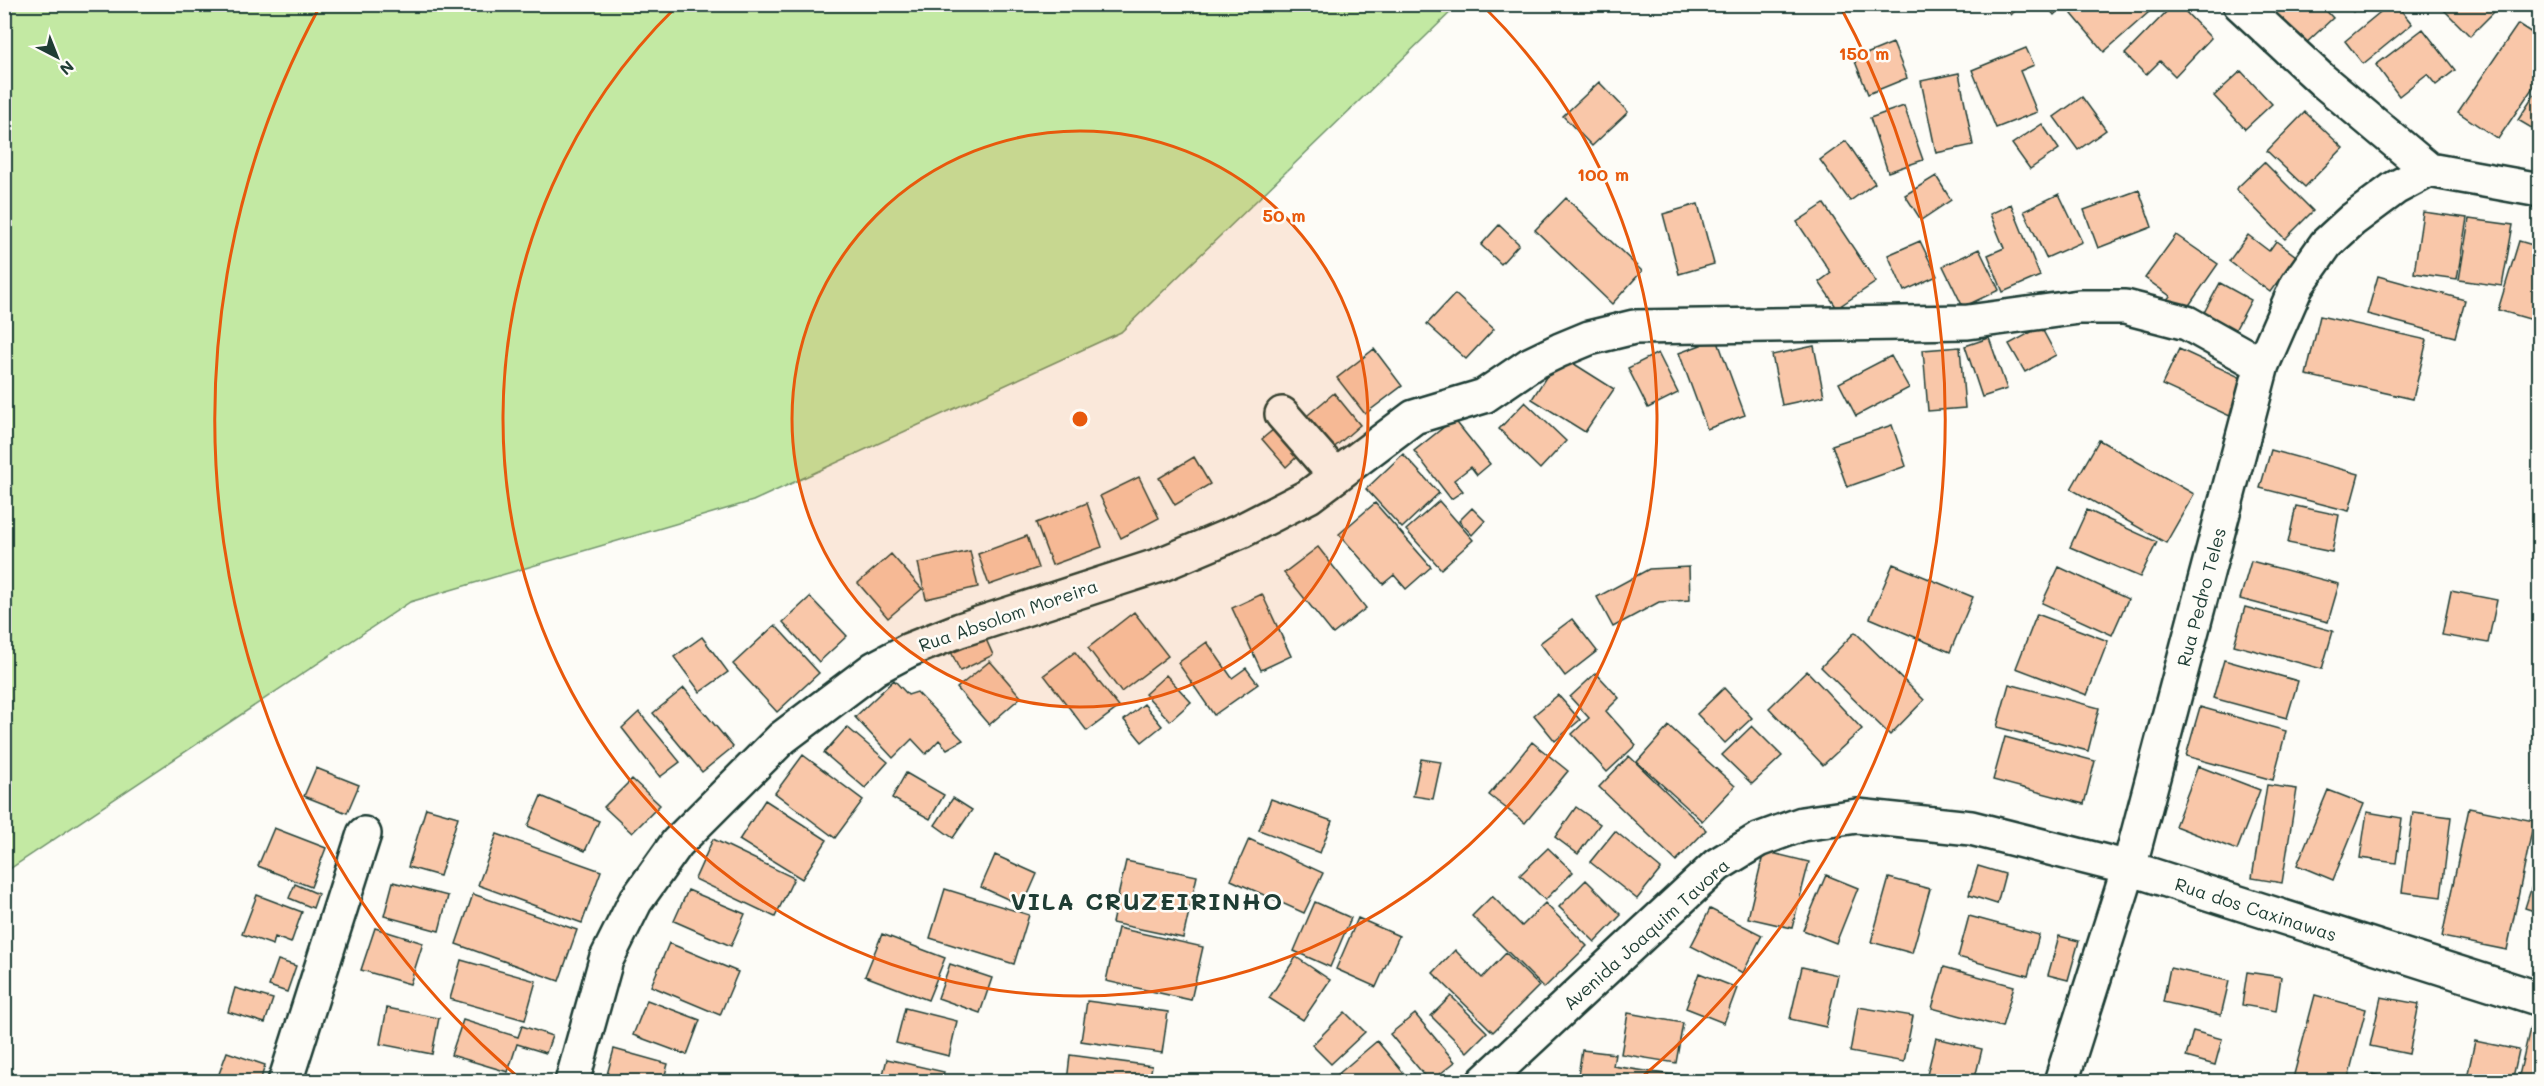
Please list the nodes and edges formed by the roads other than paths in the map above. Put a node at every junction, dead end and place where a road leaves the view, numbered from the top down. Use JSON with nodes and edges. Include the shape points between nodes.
{"nodes":[{"id":1,"x":2240,"y":4,"type":"edge"},
{"id":2,"x":2429,"y":170,"type":"junction"},
{"id":3,"x":2540,"y":190,"type":"edge"},
{"id":4,"x":2262,"y":366,"type":"junction"},
{"id":5,"x":1282,"y":414,"type":"dead end"},
{"id":6,"x":1336,"y":476,"type":"junction"},
{"id":7,"x":1971,"y":828,"type":"joint"},
{"id":8,"x":364,"y":834,"type":"dead end"},
{"id":9,"x":2129,"y":868,"type":"junction"},
{"id":10,"x":2540,"y":999,"type":"edge"},
{"id":11,"x":285,"y":1082,"type":"edge"},
{"id":12,"x":572,"y":1082,"type":"edge"},
{"id":13,"x":1484,"y":1082,"type":"edge"},
{"id":14,"x":2061,"y":1082,"type":"edge"}],
"edges":[{"from":1,"to":2,"type":"street"},
{"from":2,"to":3,"type":"street"},
{"from":2,"to":4,"type":"street","name":"Rua Pedro Teles","via":[[2395,188],[2326,244],[2297,285]]},
{"from":4,"to":6,"type":"street","name":"Rua Absolom Moreira","via":[[2187,323],[2125,307],[2079,307],[1968,322],[1634,327],[1560,350],[1531,364],[1484,396],[1414,417]]},
{"from":4,"to":9,"type":"street","name":"Rua Pedro Teles"},
{"from":5,"to":6,"type":"street"},
{"from":6,"to":12,"type":"street","name":"Rua Absolom Moreira","via":[[1309,496],[1241,531],[1160,565],[909,650],[876,669],[782,738],[676,843],[635,902],[606,960]]},
{"from":7,"to":9,"type":"street","name":"Rua dos Caxinawas"},
{"from":7,"to":13,"type":"street","name":"Avenida Joaquim Tavora","via":[[1857,816],[1802,824],[1758,840],[1717,865]]},
{"from":8,"to":11,"type":"street"},
{"from":9,"to":10,"type":"street","name":"Rua dos Caxinawas"},
{"from":9,"to":14,"type":"street","name":"Rua Pedro Teles"}]}
